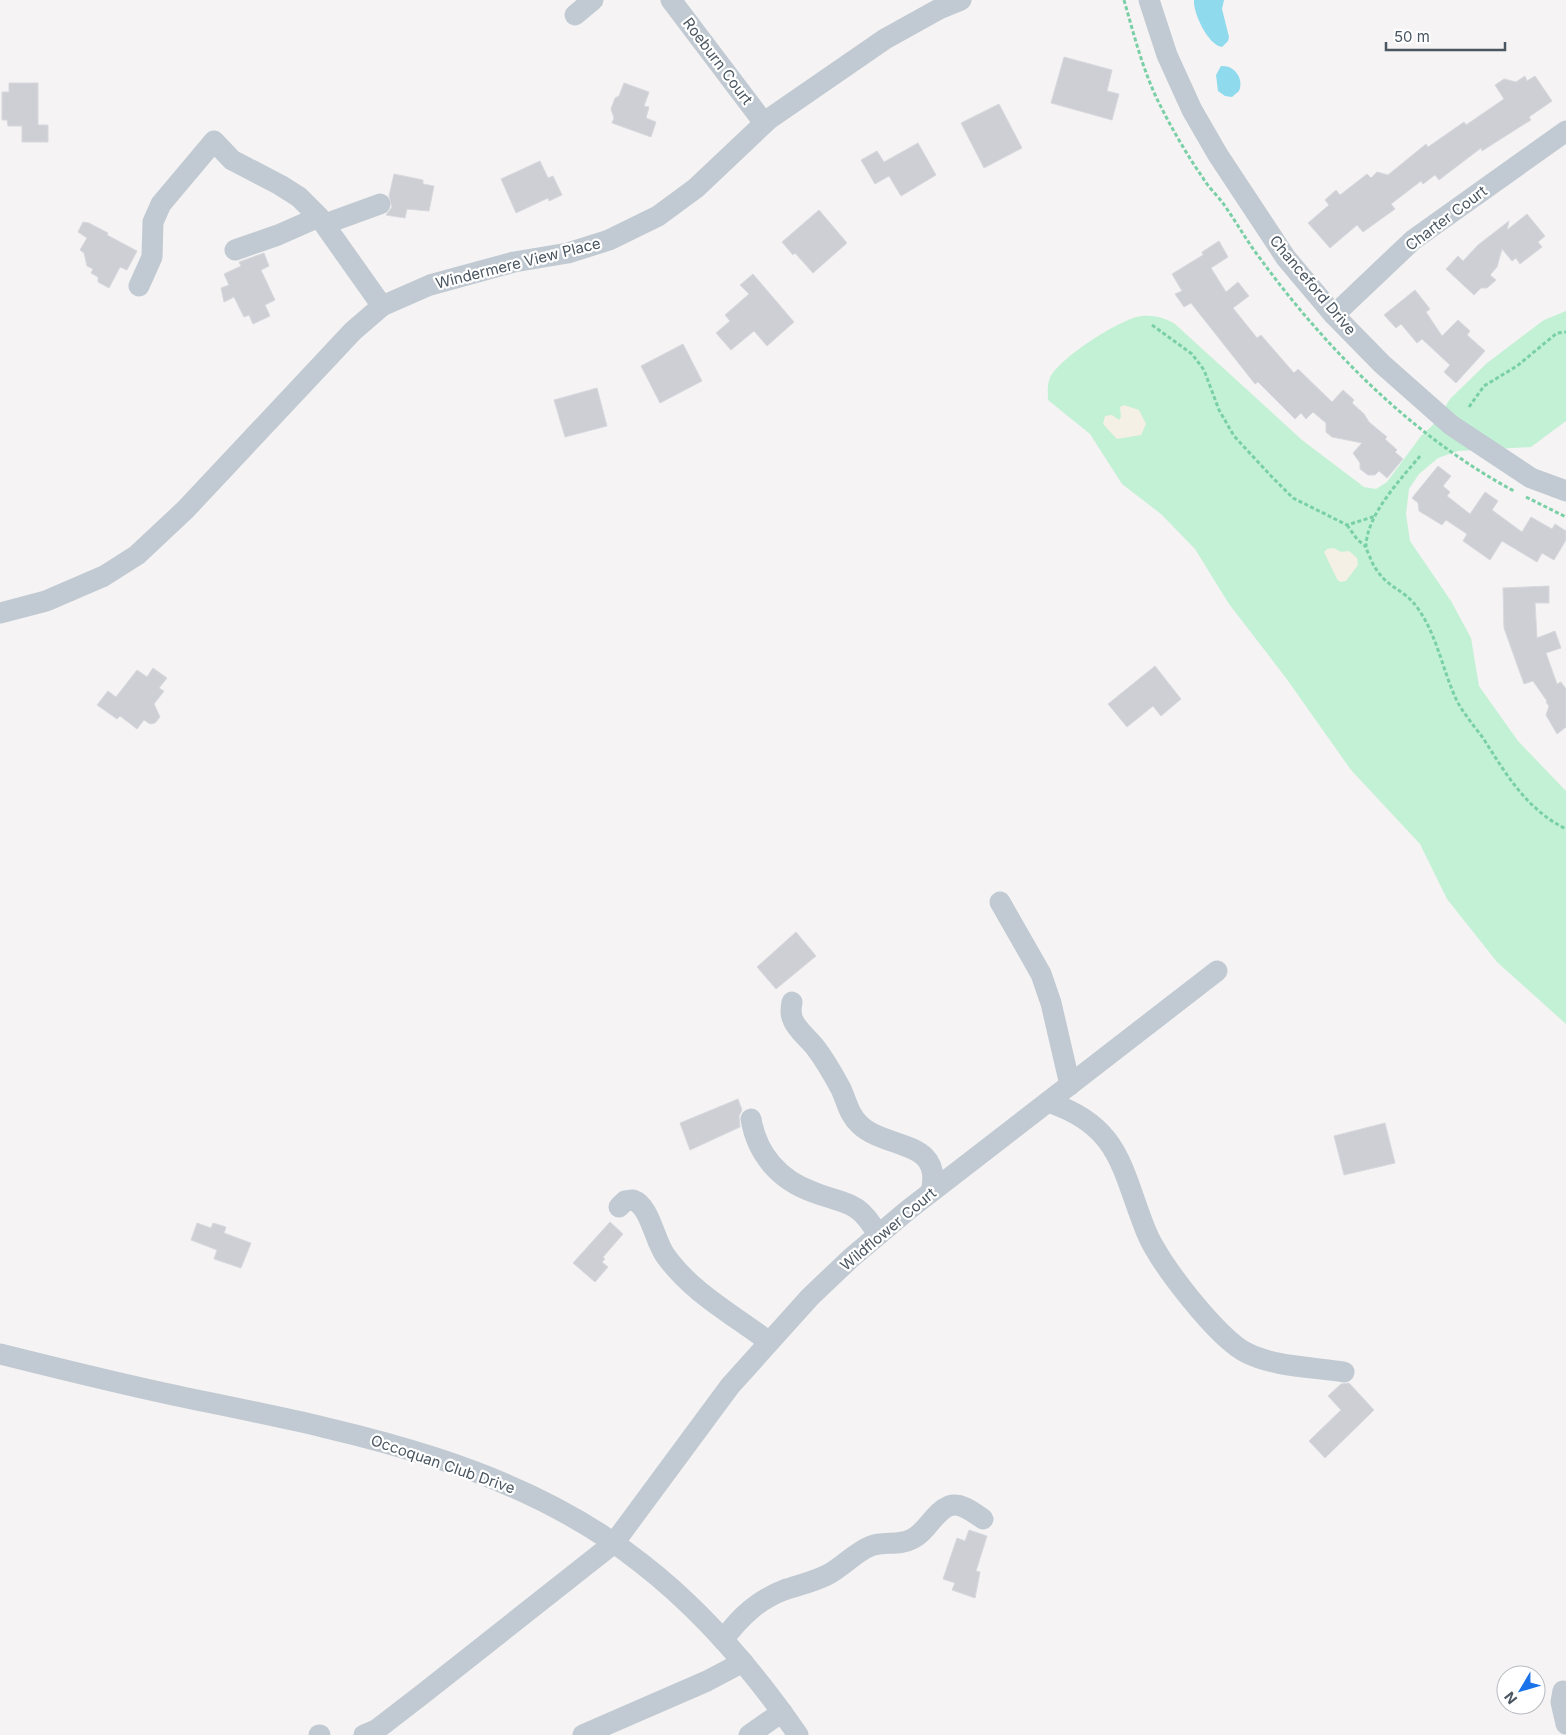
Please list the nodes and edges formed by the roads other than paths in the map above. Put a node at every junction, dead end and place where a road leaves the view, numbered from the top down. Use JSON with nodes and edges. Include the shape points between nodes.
{"nodes":[{"id":1,"x":593,"y":0,"type":"edge"},
{"id":2,"x":671,"y":0,"type":"edge"},
{"id":3,"x":960,"y":0,"type":"edge"},
{"id":4,"x":1149,"y":0,"type":"edge"},
{"id":5,"x":575,"y":15,"type":"dead end"},
{"id":6,"x":764,"y":123,"type":"junction"},
{"id":7,"x":1566,"y":131,"type":"edge"},
{"id":8,"x":380,"y":204,"type":"dead end"},
{"id":9,"x":322,"y":221,"type":"junction"},
{"id":10,"x":235,"y":250,"type":"dead end"},
{"id":11,"x":139,"y":286,"type":"dead end"},
{"id":12,"x":382,"y":306,"type":"junction"},
{"id":13,"x":1334,"y":315,"type":"junction"},
{"id":14,"x":1566,"y":491,"type":"edge"},
{"id":15,"x":0,"y":612,"type":"edge"},
{"id":16,"x":1000,"y":902,"type":"dead end"},
{"id":17,"x":1217,"y":971,"type":"dead end"},
{"id":18,"x":792,"y":1002,"type":"dead end"},
{"id":19,"x":1070,"y":1084,"type":"junction"},
{"id":20,"x":1048,"y":1102,"type":"junction"},
{"id":21,"x":751,"y":1119,"type":"dead end"},
{"id":22,"x":932,"y":1192,"type":"junction"},
{"id":23,"x":619,"y":1206,"type":"dead end"},
{"id":24,"x":878,"y":1235,"type":"junction"},
{"id":25,"x":768,"y":1341,"type":"junction"},
{"id":26,"x":0,"y":1354,"type":"edge"},
{"id":27,"x":1344,"y":1372,"type":"dead end"},
{"id":28,"x":983,"y":1519,"type":"dead end"},
{"id":29,"x":614,"y":1543,"type":"junction"},
{"id":30,"x":724,"y":1640,"type":"junction"},
{"id":31,"x":743,"y":1662,"type":"junction"},
{"id":32,"x":1563,"y":1691,"type":"dead end"},
{"id":33,"x":782,"y":1712,"type":"junction"},
{"id":34,"x":1566,"y":1724,"type":"edge"},
{"id":35,"x":364,"y":1735,"type":"edge"},
{"id":36,"x":583,"y":1735,"type":"edge"},
{"id":37,"x":749,"y":1735,"type":"edge"},
{"id":38,"x":798,"y":1735,"type":"edge"}],
"edges":[{"from":1,"to":5,"type":"street"},
{"from":2,"to":6,"type":"street","name":"Roeburn Court"},
{"from":3,"to":6,"type":"street","name":"Windermere View Place","via":[[885,38]]},
{"from":4,"to":13,"type":"street","name":"Chanceford Drive","via":[[1166,56],[1218,155],[1286,258]]},
{"from":6,"to":12,"type":"street","name":"Windermere View Place","via":[[681,199],[658,216],[609,240],[568,253],[514,262],[430,285]]},
{"from":7,"to":13,"type":"street","name":"Charter Court","via":[[1413,240]]},
{"from":8,"to":9,"type":"street"},
{"from":9,"to":10,"type":"street"},
{"from":9,"to":11,"type":"street","via":[[299,197],[232,160],[214,141],[161,204],[153,222],[152,257]]},
{"from":9,"to":12,"type":"street"},
{"from":12,"to":15,"type":"street","name":"Windermere View Place","via":[[353,331],[186,509],[137,556],[104,576],[46,601]]},
{"from":13,"to":14,"type":"street","name":"Chanceford Drive","via":[[1382,364],[1451,425],[1531,478]]},
{"from":16,"to":19,"type":"street","via":[[1040,974],[1051,1003]]},
{"from":17,"to":19,"type":"street","name":"Wildflower Court"},
{"from":18,"to":22,"type":"street","via":[[793,1022],[828,1065],[851,1114],[871,1133],[925,1156],[932,1168]]},
{"from":19,"to":20,"type":"street","name":"Wildflower Court"},
{"from":20,"to":22,"type":"street","name":"Wildflower Court"},
{"from":20,"to":27,"type":"street","via":[[1083,1118],[1112,1144],[1154,1248],[1220,1333],[1248,1353],[1269,1361]]},
{"from":21,"to":24,"type":"street","via":[[758,1144],[782,1176],[815,1194],[847,1202],[871,1221]]},
{"from":22,"to":24,"type":"street","name":"Wildflower Court"},
{"from":23,"to":25,"type":"street","via":[[633,1200],[644,1206],[663,1252],[676,1271],[691,1286]]},
{"from":24,"to":25,"type":"street","name":"Wildflower Court","via":[[810,1297]]},
{"from":25,"to":29,"type":"street","name":"Wildflower Court","via":[[730,1386]]},
{"from":26,"to":29,"type":"street","name":"Occoquan Club Drive","via":[[74,1374],[327,1427],[391,1444],[511,1487],[578,1520]]},
{"from":28,"to":30,"type":"street","via":[[965,1507],[948,1506],[913,1539],[868,1547],[829,1574],[766,1598],[735,1623]]},
{"from":29,"to":30,"type":"street","name":"Occoquan Club Drive","via":[[684,1598]]},
{"from":29,"to":35,"type":"street","name":"Wildflower Court","via":[[376,1730]]},
{"from":30,"to":31,"type":"street","name":"Occoquan Club Drive"},
{"from":31,"to":33,"type":"street","name":"Occoquan Club Drive"},
{"from":31,"to":36,"type":"street"},
{"from":32,"to":34,"type":"street","via":[[1561,1702]]},
{"from":33,"to":37,"type":"street"},
{"from":33,"to":38,"type":"street","name":"Occoquan Club Drive"}]}
